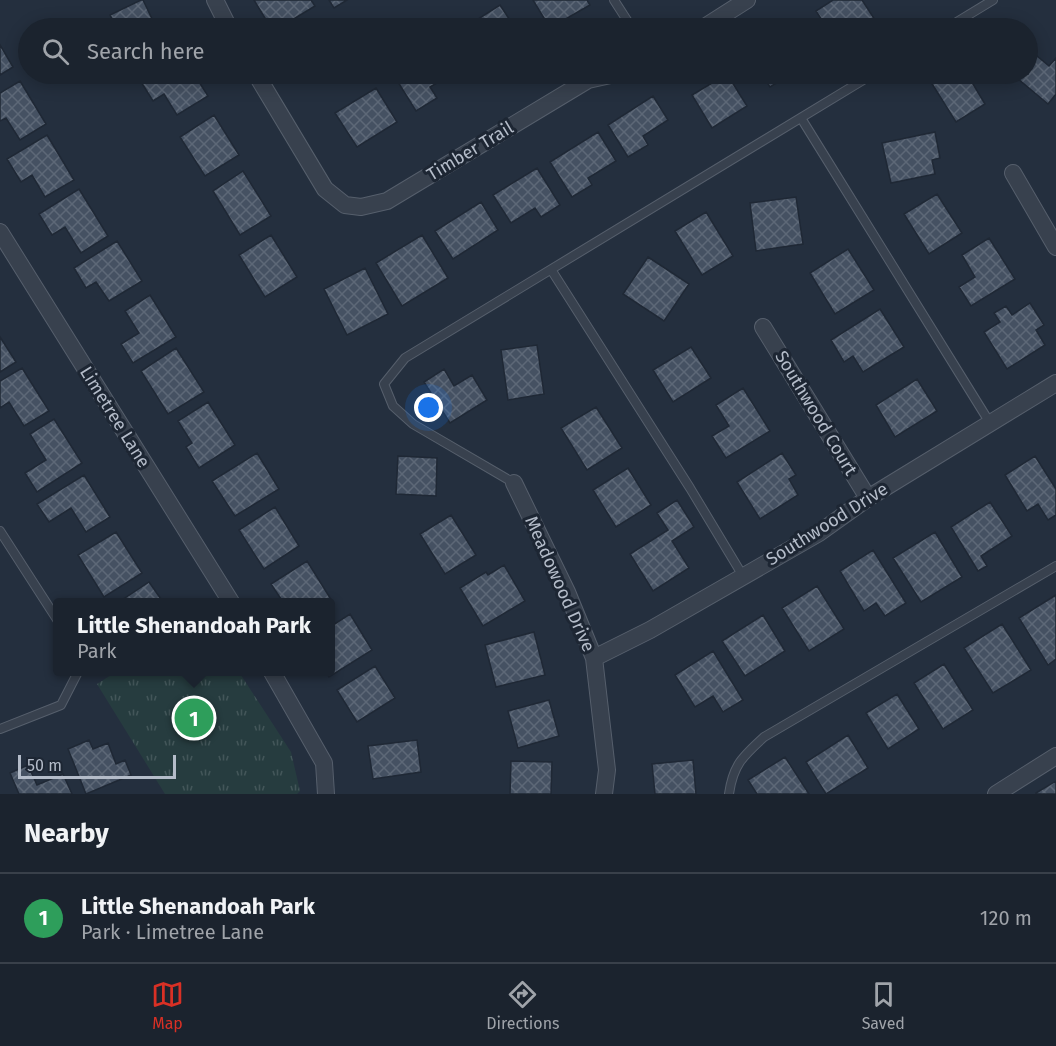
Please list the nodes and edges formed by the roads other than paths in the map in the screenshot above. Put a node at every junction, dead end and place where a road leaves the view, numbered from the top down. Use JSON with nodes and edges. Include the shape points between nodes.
{"nodes":[{"id":1,"x":215,"y":0,"type":"edge"},
{"id":2,"x":614,"y":0,"type":"edge"},
{"id":3,"x":747,"y":0,"type":"edge"},
{"id":4,"x":993,"y":0,"type":"edge"},
{"id":5,"x":224,"y":18,"type":"edge"},
{"id":6,"x":626,"y":18,"type":"edge"},
{"id":7,"x":719,"y":18,"type":"edge"},
{"id":8,"x":963,"y":18,"type":"edge"},
{"id":9,"x":262,"y":84,"type":"edge"},
{"id":10,"x":581,"y":84,"type":"edge"},
{"id":11,"x":857,"y":84,"type":"edge"},
{"id":12,"x":801,"y":118,"type":"junction"},
{"id":13,"x":1013,"y":173,"type":"dead end"},
{"id":14,"x":0,"y":232,"type":"edge"},
{"id":15,"x":1056,"y":247,"type":"edge"},
{"id":16,"x":552,"y":271,"type":"junction"},
{"id":17,"x":763,"y":327,"type":"dead end"},
{"id":18,"x":1056,"y":383,"type":"edge"},
{"id":19,"x":990,"y":423,"type":"junction"},
{"id":20,"x":514,"y":483,"type":"joint"},
{"id":21,"x":868,"y":498,"type":"junction"},
{"id":22,"x":0,"y":531,"type":"edge"},
{"id":23,"x":1056,"y":566,"type":"edge"},
{"id":24,"x":743,"y":576,"type":"junction"},
{"id":25,"x":228,"y":598,"type":"edge"},
{"id":26,"x":53,"y":615,"type":"edge"},
{"id":27,"x":594,"y":658,"type":"junction"},
{"id":28,"x":76,"y":676,"type":"edge"},
{"id":29,"x":274,"y":676,"type":"edge"},
{"id":30,"x":0,"y":729,"type":"edge"},
{"id":31,"x":1056,"y":756,"type":"edge"},
{"id":32,"x":326,"y":794,"type":"edge"},
{"id":33,"x":604,"y":794,"type":"edge"},
{"id":34,"x":729,"y":794,"type":"edge"},
{"id":35,"x":996,"y":794,"type":"edge"}],
"edges":[{"from":1,"to":5,"type":"street"},
{"from":2,"to":6,"type":"lane"},
{"from":3,"to":7,"type":"street"},
{"from":4,"to":8,"type":"lane"},
{"from":9,"to":10,"type":"street","name":"Timber Trail","via":[[325,189],[345,205],[361,207],[387,201]]},
{"from":11,"to":12,"type":"lane"},
{"from":12,"to":16,"type":"lane"},
{"from":12,"to":19,"type":"lane"},
{"from":13,"to":15,"type":"street"},
{"from":14,"to":25,"type":"street","name":"Limetree Lane"},
{"from":16,"to":20,"type":"lane","via":[[405,358],[384,384],[393,406],[413,424]]},
{"from":16,"to":24,"type":"lane"},
{"from":17,"to":21,"type":"street","name":"Southwood Court"},
{"from":18,"to":19,"type":"street","name":"Southwood Drive"},
{"from":19,"to":21,"type":"street","name":"Southwood Drive"},
{"from":20,"to":27,"type":"street","name":"Meadowood Drive"},
{"from":21,"to":24,"type":"street","name":"Southwood Drive","via":[[819,533]]},
{"from":22,"to":26,"type":"lane"},
{"from":23,"to":34,"type":"lane","via":[[764,737],[743,756],[732,774]]},
{"from":24,"to":27,"type":"street","name":"Southwood Drive"},
{"from":27,"to":33,"type":"street","name":"Meadowood Drive","via":[[607,770]]},
{"from":28,"to":30,"type":"lane","via":[[61,705]]},
{"from":29,"to":32,"type":"street","via":[[324,763]]},
{"from":31,"to":35,"type":"street"}]}
